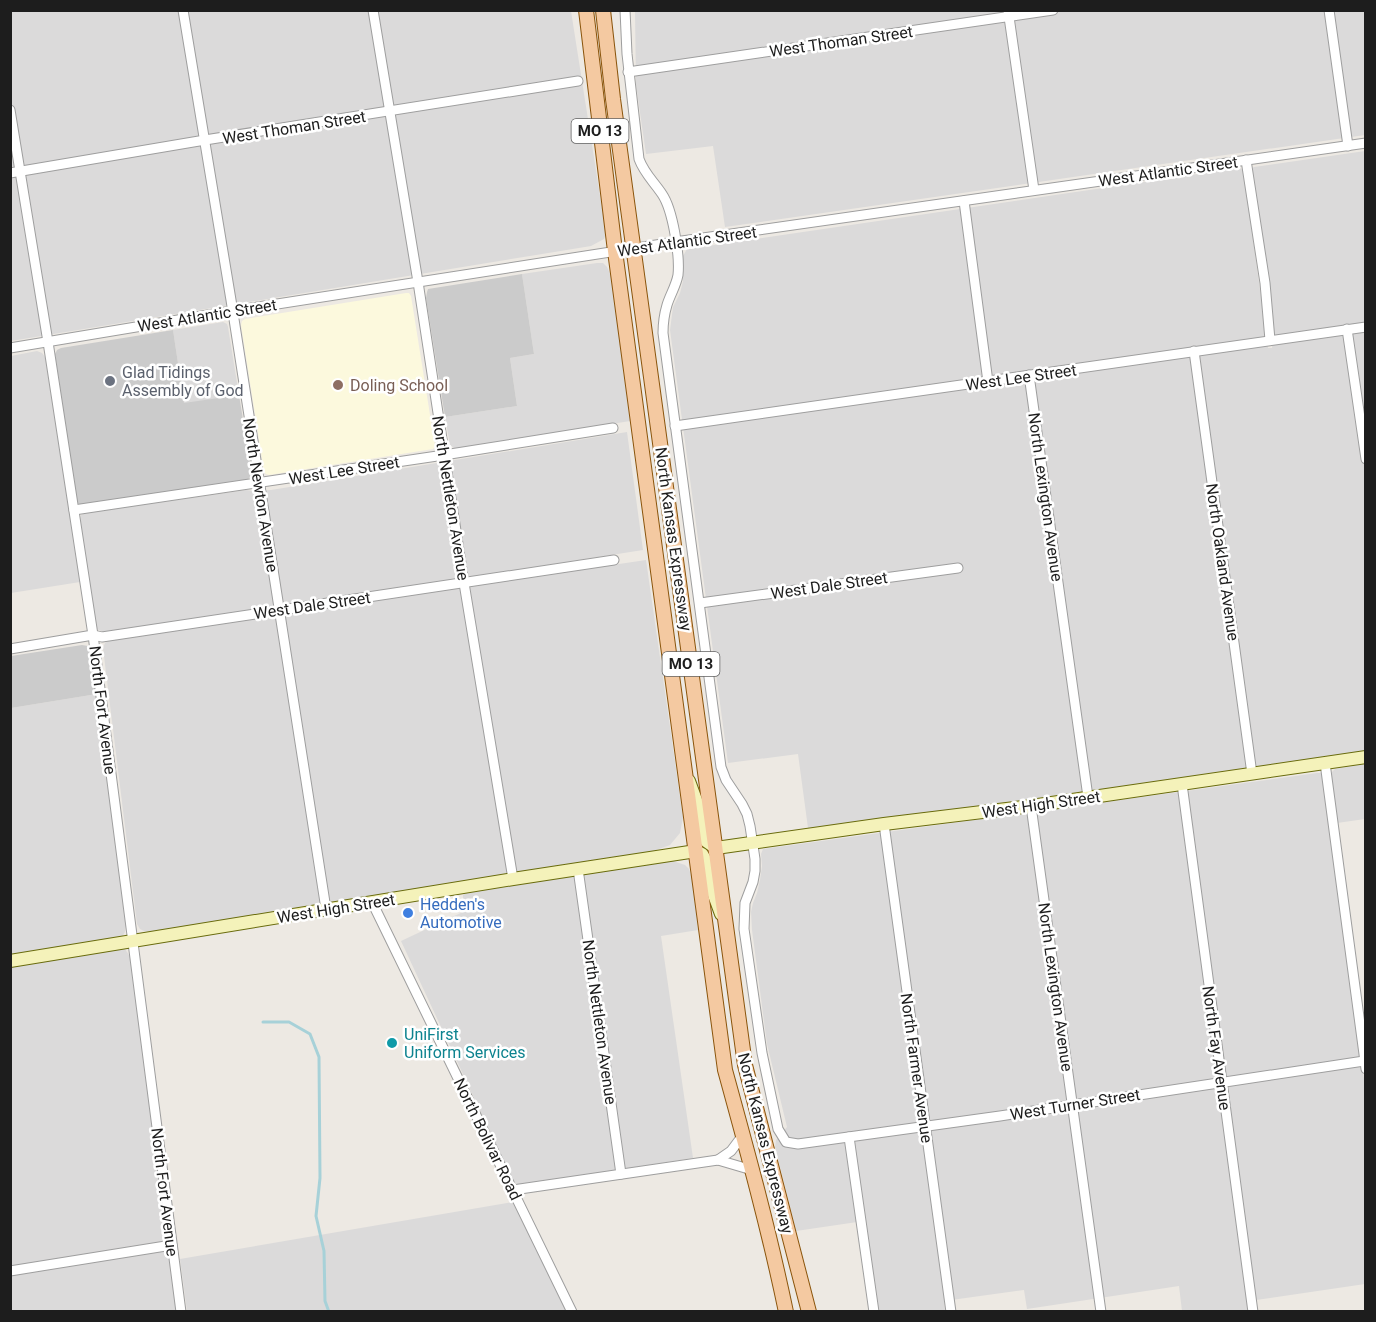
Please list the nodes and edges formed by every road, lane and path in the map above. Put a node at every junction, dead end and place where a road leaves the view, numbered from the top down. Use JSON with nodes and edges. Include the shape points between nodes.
{"nodes":[{"id":1,"x":183,"y":10,"type":"edge"},
{"id":2,"x":374,"y":10,"type":"edge"},
{"id":3,"x":586,"y":10,"type":"edge"},
{"id":4,"x":603,"y":10,"type":"edge"},
{"id":5,"x":625,"y":10,"type":"edge"},
{"id":6,"x":1053,"y":10,"type":"edge"},
{"id":7,"x":1329,"y":10,"type":"edge"},
{"id":8,"x":1008,"y":14,"type":"edge"},
{"id":9,"x":628,"y":72,"type":"junction"},
{"id":10,"x":578,"y":81,"type":"dead end"},
{"id":11,"x":10,"y":110,"type":"edge"},
{"id":12,"x":390,"y":112,"type":"junction"},
{"id":13,"x":205,"y":140,"type":"junction"},
{"id":14,"x":1365,"y":143,"type":"edge"},
{"id":15,"x":1348,"y":146,"type":"junction"},
{"id":16,"x":1246,"y":160,"type":"junction"},
{"id":17,"x":16,"y":173,"type":"edge"},
{"id":18,"x":1034,"y":190,"type":"junction"},
{"id":19,"x":964,"y":201,"type":"junction"},
{"id":20,"x":675,"y":242,"type":"junction"},
{"id":21,"x":634,"y":248,"type":"junction"},
{"id":22,"x":615,"y":251,"type":"junction"},
{"id":23,"x":418,"y":282,"type":"junction"},
{"id":24,"x":232,"y":311,"type":"junction"},
{"id":25,"x":1365,"y":327,"type":"edge"},
{"id":26,"x":1347,"y":329,"type":"junction"},
{"id":27,"x":1270,"y":340,"type":"junction"},
{"id":28,"x":48,"y":342,"type":"junction"},
{"id":29,"x":10,"y":348,"type":"edge"},
{"id":30,"x":1194,"y":351,"type":"junction"},
{"id":31,"x":1029,"y":375,"type":"junction"},
{"id":32,"x":988,"y":382,"type":"junction"},
{"id":33,"x":675,"y":426,"type":"junction"},
{"id":34,"x":613,"y":428,"type":"dead end"},
{"id":35,"x":444,"y":455,"type":"junction"},
{"id":36,"x":1365,"y":459,"type":"edge"},
{"id":37,"x":259,"y":483,"type":"junction"},
{"id":38,"x":74,"y":510,"type":"junction"},
{"id":39,"x":614,"y":560,"type":"dead end"},
{"id":40,"x":958,"y":568,"type":"dead end"},
{"id":41,"x":464,"y":583,"type":"junction"},
{"id":42,"x":700,"y":603,"type":"junction"},
{"id":43,"x":279,"y":610,"type":"junction"},
{"id":44,"x":93,"y":635,"type":"junction"},
{"id":45,"x":10,"y":649,"type":"edge"},
{"id":46,"x":1365,"y":757,"type":"edge"},
{"id":47,"x":1324,"y":763,"type":"junction"},
{"id":48,"x":686,"y":772,"type":"junction"},
{"id":49,"x":1252,"y":774,"type":"junction"},
{"id":50,"x":1182,"y":784,"type":"junction"},
{"id":51,"x":1088,"y":797,"type":"junction"},
{"id":52,"x":1031,"y":806,"type":"junction"},
{"id":53,"x":884,"y":824,"type":"junction"},
{"id":54,"x":753,"y":843,"type":"junction"},
{"id":55,"x":716,"y":848,"type":"junction"},
{"id":56,"x":696,"y":851,"type":"junction"},
{"id":57,"x":578,"y":869,"type":"junction"},
{"id":58,"x":513,"y":879,"type":"junction"},
{"id":59,"x":372,"y":902,"type":"junction"},
{"id":60,"x":326,"y":909,"type":"junction"},
{"id":61,"x":727,"y":928,"type":"junction"},
{"id":62,"x":132,"y":940,"type":"junction"},
{"id":63,"x":10,"y":961,"type":"edge"},
{"id":64,"x":1365,"y":1065,"type":"edge"},
{"id":65,"x":1221,"y":1082,"type":"junction"},
{"id":66,"x":1072,"y":1105,"type":"junction"},
{"id":67,"x":926,"y":1126,"type":"junction"},
{"id":68,"x":743,"y":1135,"type":"junction"},
{"id":69,"x":849,"y":1137,"type":"junction"},
{"id":70,"x":718,"y":1161,"type":"junction"},
{"id":71,"x":752,"y":1170,"type":"junction"},
{"id":72,"x":621,"y":1174,"type":"junction"},
{"id":73,"x":513,"y":1190,"type":"junction"},
{"id":74,"x":172,"y":1245,"type":"junction"},
{"id":75,"x":775,"y":1260,"type":"junction"},
{"id":76,"x":10,"y":1271,"type":"edge"},
{"id":77,"x":181,"y":1311,"type":"edge"},
{"id":78,"x":572,"y":1311,"type":"edge"},
{"id":79,"x":777,"y":1311,"type":"edge"},
{"id":80,"x":786,"y":1311,"type":"edge"},
{"id":81,"x":809,"y":1311,"type":"edge"},
{"id":82,"x":874,"y":1311,"type":"edge"},
{"id":83,"x":951,"y":1311,"type":"edge"},
{"id":84,"x":1101,"y":1311,"type":"edge"},
{"id":85,"x":1253,"y":1311,"type":"edge"}],
"edges":[{"from":1,"to":13,"type":"street","name":"North Newton Avenue"},
{"from":2,"to":12,"type":"street","name":"North Nettleton Avenue"},
{"from":3,"to":22,"type":"main road","name":"North Kansas Expressway","number":"MO 13"},
{"from":4,"to":21,"type":"main road","name":"North Kansas Expressway","number":"MO 13"},
{"from":5,"to":9,"type":"street"},
{"from":6,"to":8,"type":"street","name":"West Thoman Street"},
{"from":7,"to":15,"type":"street"},
{"from":8,"to":9,"type":"street","name":"West Thoman Street"},
{"from":8,"to":18,"type":"street"},
{"from":9,"to":20,"type":"street","via":[[639,159],[667,201]]},
{"from":10,"to":12,"type":"street","name":"West Thoman Street"},
{"from":11,"to":17,"type":"street","name":"North Fort Avenue"},
{"from":12,"to":13,"type":"street","name":"West Thoman Street"},
{"from":12,"to":23,"type":"street","name":"North Nettleton Avenue"},
{"from":13,"to":17,"type":"street","name":"West Thoman Street"},
{"from":13,"to":24,"type":"street","name":"North Newton Avenue"},
{"from":14,"to":15,"type":"street","name":"West Atlantic Street"},
{"from":15,"to":16,"type":"street","name":"West Atlantic Street"},
{"from":16,"to":18,"type":"street","name":"West Atlantic Street"},
{"from":16,"to":27,"type":"street"},
{"from":17,"to":28,"type":"street","name":"North Fort Avenue"},
{"from":18,"to":19,"type":"street","name":"West Atlantic Street"},
{"from":19,"to":20,"type":"street","name":"West Atlantic Street"},
{"from":19,"to":32,"type":"street"},
{"from":20,"to":21,"type":"street","name":"West Atlantic Street"},
{"from":20,"to":33,"type":"street","via":[[678,276],[663,320],[663,333]]},
{"from":21,"to":22,"type":"street","name":"West Atlantic Street"},
{"from":21,"to":55,"type":"main road","name":"North Kansas Expressway","number":"MO 13"},
{"from":22,"to":23,"type":"street","name":"West Atlantic Street"},
{"from":22,"to":48,"type":"main road","name":"North Kansas Expressway","number":"MO 13"},
{"from":23,"to":24,"type":"street","name":"West Atlantic Street"},
{"from":23,"to":35,"type":"street","name":"North Nettleton Avenue"},
{"from":24,"to":28,"type":"street","name":"West Atlantic Street"},
{"from":24,"to":37,"type":"street","name":"North Newton Avenue"},
{"from":25,"to":26,"type":"street","name":"West Lee Street"},
{"from":26,"to":27,"type":"street","name":"West Lee Street"},
{"from":26,"to":36,"type":"street"},
{"from":27,"to":30,"type":"street","name":"West Lee Street"},
{"from":28,"to":29,"type":"street","name":"West Atlantic Street"},
{"from":28,"to":38,"type":"street","name":"North Fort Avenue"},
{"from":30,"to":31,"type":"street","name":"West Lee Street"},
{"from":30,"to":49,"type":"street","name":"North Oakland Avenue"},
{"from":31,"to":32,"type":"street","name":"West Lee Street"},
{"from":31,"to":51,"type":"street","name":"North Lexington Avenue"},
{"from":32,"to":33,"type":"street","name":"West Lee Street"},
{"from":33,"to":42,"type":"street"},
{"from":34,"to":35,"type":"street","name":"West Lee Street"},
{"from":35,"to":37,"type":"street","name":"West Lee Street"},
{"from":35,"to":41,"type":"street","name":"North Nettleton Avenue"},
{"from":37,"to":38,"type":"street","name":"West Lee Street"},
{"from":37,"to":43,"type":"street","name":"North Newton Avenue"},
{"from":38,"to":44,"type":"street","name":"North Fort Avenue"},
{"from":39,"to":41,"type":"street","name":"West Dale Street"},
{"from":40,"to":42,"type":"street","name":"West Dale Street"},
{"from":41,"to":43,"type":"street","name":"West Dale Street"},
{"from":41,"to":58,"type":"street","name":"North Nettleton Avenue"},
{"from":42,"to":54,"type":"street","via":[[721,767],[747,814]]},
{"from":43,"to":44,"type":"street","name":"West Dale Street","via":[[102,637]]},
{"from":43,"to":60,"type":"street","name":"North Newton Avenue"},
{"from":44,"to":45,"type":"street","name":"West Dale Street"},
{"from":44,"to":62,"type":"street","name":"North Fort Avenue"},
{"from":46,"to":47,"type":"street","name":"West High Street"},
{"from":47,"to":49,"type":"street","name":"West High Street"},
{"from":47,"to":64,"type":"street"},
{"from":48,"to":55,"type":"street","via":[[706,842]]},
{"from":48,"to":56,"type":"main road","name":"North Kansas Expressway","number":"MO 13"},
{"from":49,"to":50,"type":"street","name":"West High Street"},
{"from":50,"to":51,"type":"street","name":"West High Street"},
{"from":50,"to":65,"type":"street","name":"North Fay Avenue"},
{"from":51,"to":52,"type":"street","name":"West High Street"},
{"from":52,"to":53,"type":"street","name":"West High Street"},
{"from":52,"to":66,"type":"street","name":"North Lexington Avenue"},
{"from":53,"to":54,"type":"street","name":"West High Street"},
{"from":53,"to":67,"type":"street","name":"North Farmer Avenue"},
{"from":54,"to":55,"type":"street","name":"West High Street"},
{"from":54,"to":69,"type":"street","name":"West Turner Street","via":[[755,871],[745,903],[744,929],[762,1053],[778,1129],[786,1142],[798,1144]]},
{"from":55,"to":61,"type":"main road","name":"North Kansas Expressway","number":"MO 13"},
{"from":56,"to":57,"type":"street","name":"West High Street"},
{"from":56,"to":61,"type":"street","via":[[705,858]]},
{"from":56,"to":68,"type":"main road","name":"North Kansas Expressway","number":"MO 13","via":[[725,1070]]},
{"from":57,"to":58,"type":"street","name":"West High Street"},
{"from":57,"to":72,"type":"street","name":"North Nettleton Avenue"},
{"from":58,"to":59,"type":"street","name":"West High Street"},
{"from":59,"to":60,"type":"street","name":"West High Street"},
{"from":59,"to":73,"type":"street","name":"North Bolivar Road"},
{"from":60,"to":62,"type":"street","name":"West High Street"},
{"from":61,"to":81,"type":"main road","name":"North Kansas Expressway","number":"MO 13","via":[[745,1065]]},
{"from":62,"to":63,"type":"street","name":"West High Street"},
{"from":62,"to":74,"type":"street","name":"North Fort Avenue"},
{"from":64,"to":65,"type":"street","name":"West Turner Street"},
{"from":65,"to":66,"type":"street","name":"West Turner Street"},
{"from":65,"to":85,"type":"street","name":"North Fay Avenue"},
{"from":66,"to":67,"type":"street","name":"West Turner Street"},
{"from":66,"to":84,"type":"street","name":"North Lexington Avenue"},
{"from":67,"to":69,"type":"street","name":"West Turner Street"},
{"from":67,"to":83,"type":"street","name":"North Farmer Avenue"},
{"from":68,"to":70,"type":"street"},
{"from":68,"to":71,"type":"main road","name":"North Kansas Expressway","number":"MO 13"},
{"from":69,"to":82,"type":"street"},
{"from":70,"to":71,"type":"street"},
{"from":70,"to":72,"type":"street"},
{"from":71,"to":75,"type":"main road","name":"North Kansas Expressway","number":"MO 13"},
{"from":72,"to":73,"type":"street"},
{"from":73,"to":78,"type":"street","name":"North Bolivar Road"},
{"from":74,"to":76,"type":"street"},
{"from":74,"to":77,"type":"street","name":"North Fort Avenue"},
{"from":75,"to":79,"type":"main road"},
{"from":75,"to":80,"type":"main road","name":"North Kansas Expressway","number":"MO 13"}]}
